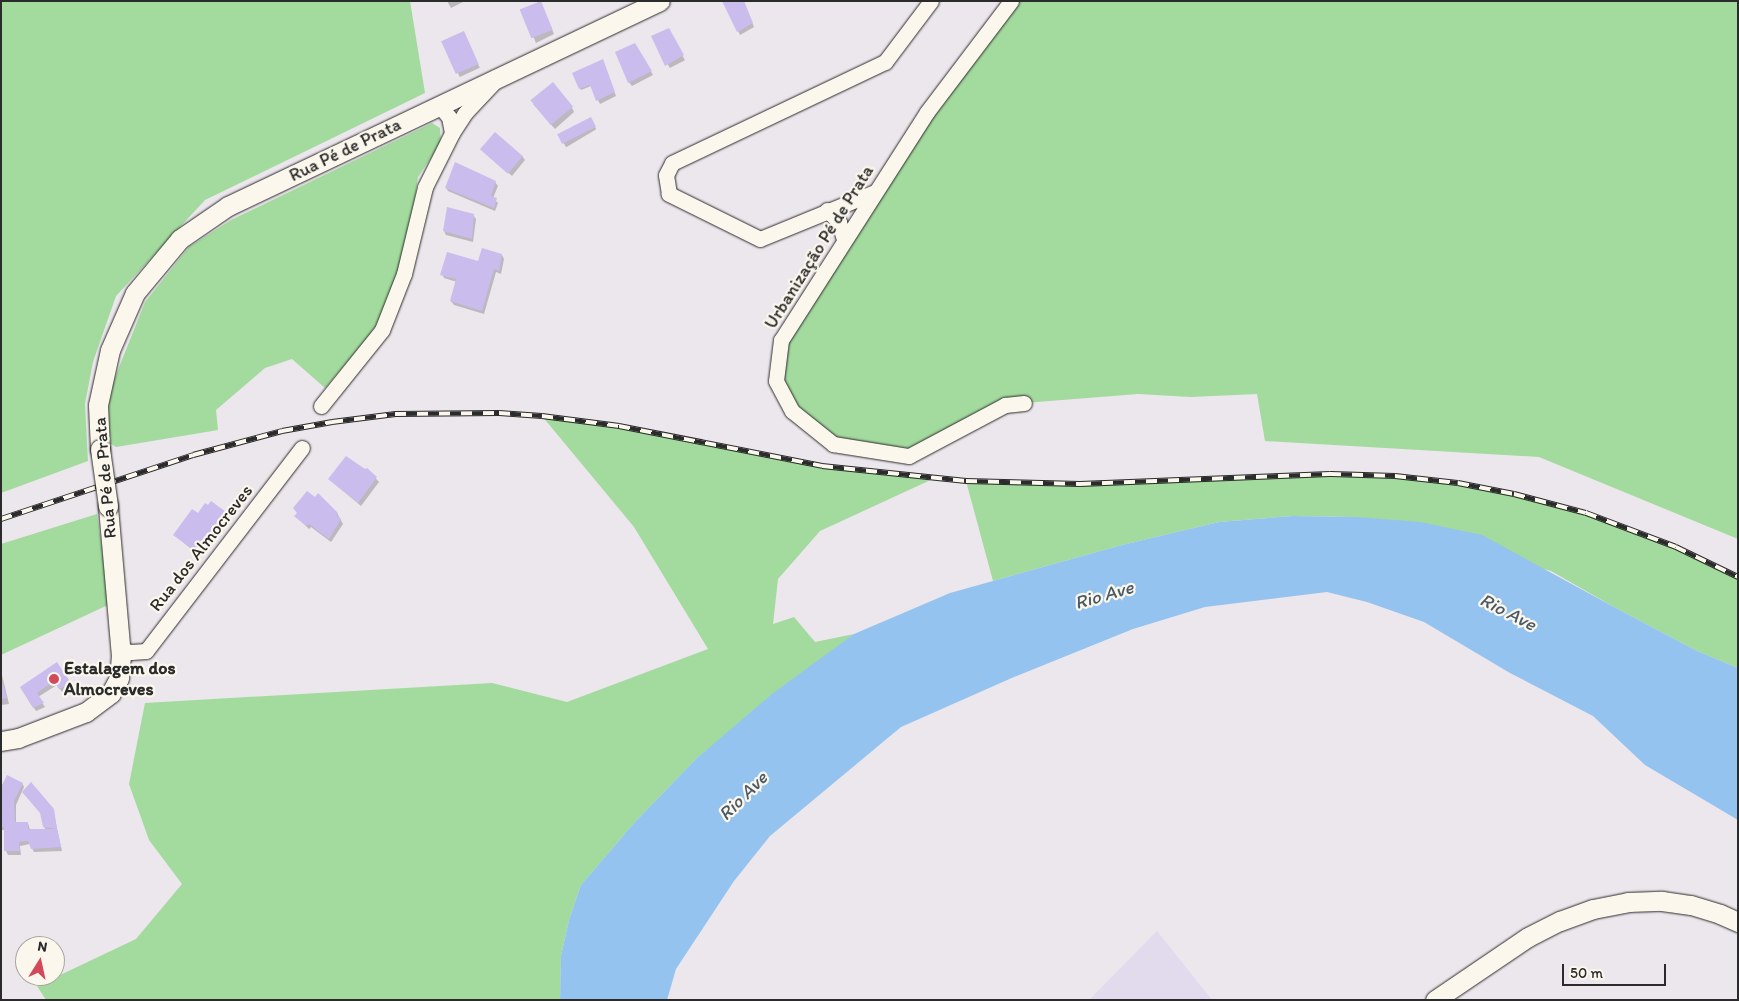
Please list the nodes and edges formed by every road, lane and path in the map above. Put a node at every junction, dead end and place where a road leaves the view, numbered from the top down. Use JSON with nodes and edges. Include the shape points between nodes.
{"nodes":[{"id":1,"x":660,"y":1,"type":"edge"},
{"id":2,"x":931,"y":1,"type":"edge"},
{"id":3,"x":1011,"y":1,"type":"edge"},
{"id":4,"x":501,"y":75,"type":"junction"},
{"id":5,"x":434,"y":107,"type":"junction"},
{"id":6,"x":452,"y":133,"type":"junction"},
{"id":7,"x":874,"y":192,"type":"junction"},
{"id":8,"x":827,"y":210,"type":"junction"},
{"id":9,"x":844,"y":239,"type":"junction"},
{"id":10,"x":1024,"y":403,"type":"dead end"},
{"id":11,"x":322,"y":406,"type":"dead end"},
{"id":12,"x":302,"y":448,"type":"dead end"},
{"id":13,"x":120,"y":650,"type":"junction"},
{"id":14,"x":1,"y":741,"type":"edge"},
{"id":15,"x":1738,"y":922,"type":"edge"},
{"id":16,"x":1435,"y":1000,"type":"edge"}],
"edges":[{"from":1,"to":4,"type":"street","name":"Rua Pé de Prata"},
{"from":2,"to":8,"type":"street","via":[[885,62],[672,163],[666,175],[669,194],[760,239]]},
{"from":3,"to":7,"type":"street","name":"Urbanização Pé de Prata","via":[[927,112]]},
{"from":4,"to":5,"type":"street","name":"Rua Pé de Prata"},
{"from":4,"to":6,"type":"street","name":"Rua Pé de Prata","via":[[465,113]]},
{"from":5,"to":6,"type":"street","via":[[449,117]]},
{"from":5,"to":13,"type":"street","name":"Rua Pé de Prata","bridge":true,"via":[[228,206],[180,239],[135,293],[110,350],[98,405]]},
{"from":6,"to":11,"type":"street","name":"Rua Pé de Prata","via":[[425,187],[404,274],[382,330]]},
{"from":7,"to":8,"type":"street"},
{"from":7,"to":9,"type":"street","name":"Urbanização Pé de Prata"},
{"from":8,"to":9,"type":"street","via":[[839,222]]},
{"from":9,"to":10,"type":"street","name":"Urbanização Pé de Prata","via":[[781,340],[776,381],[792,411],[833,444],[909,456],[1005,405]]},
{"from":12,"to":13,"type":"street","name":"Rua dos Almocreves","via":[[146,651]]},
{"from":13,"to":14,"type":"street","name":"Rua Pé de Prata","via":[[119,678],[111,693],[86,712],[18,738]]},
{"from":15,"to":16,"type":"street","via":[[1706,910],[1662,900],[1593,909],[1560,920],[1528,937]]}]}
